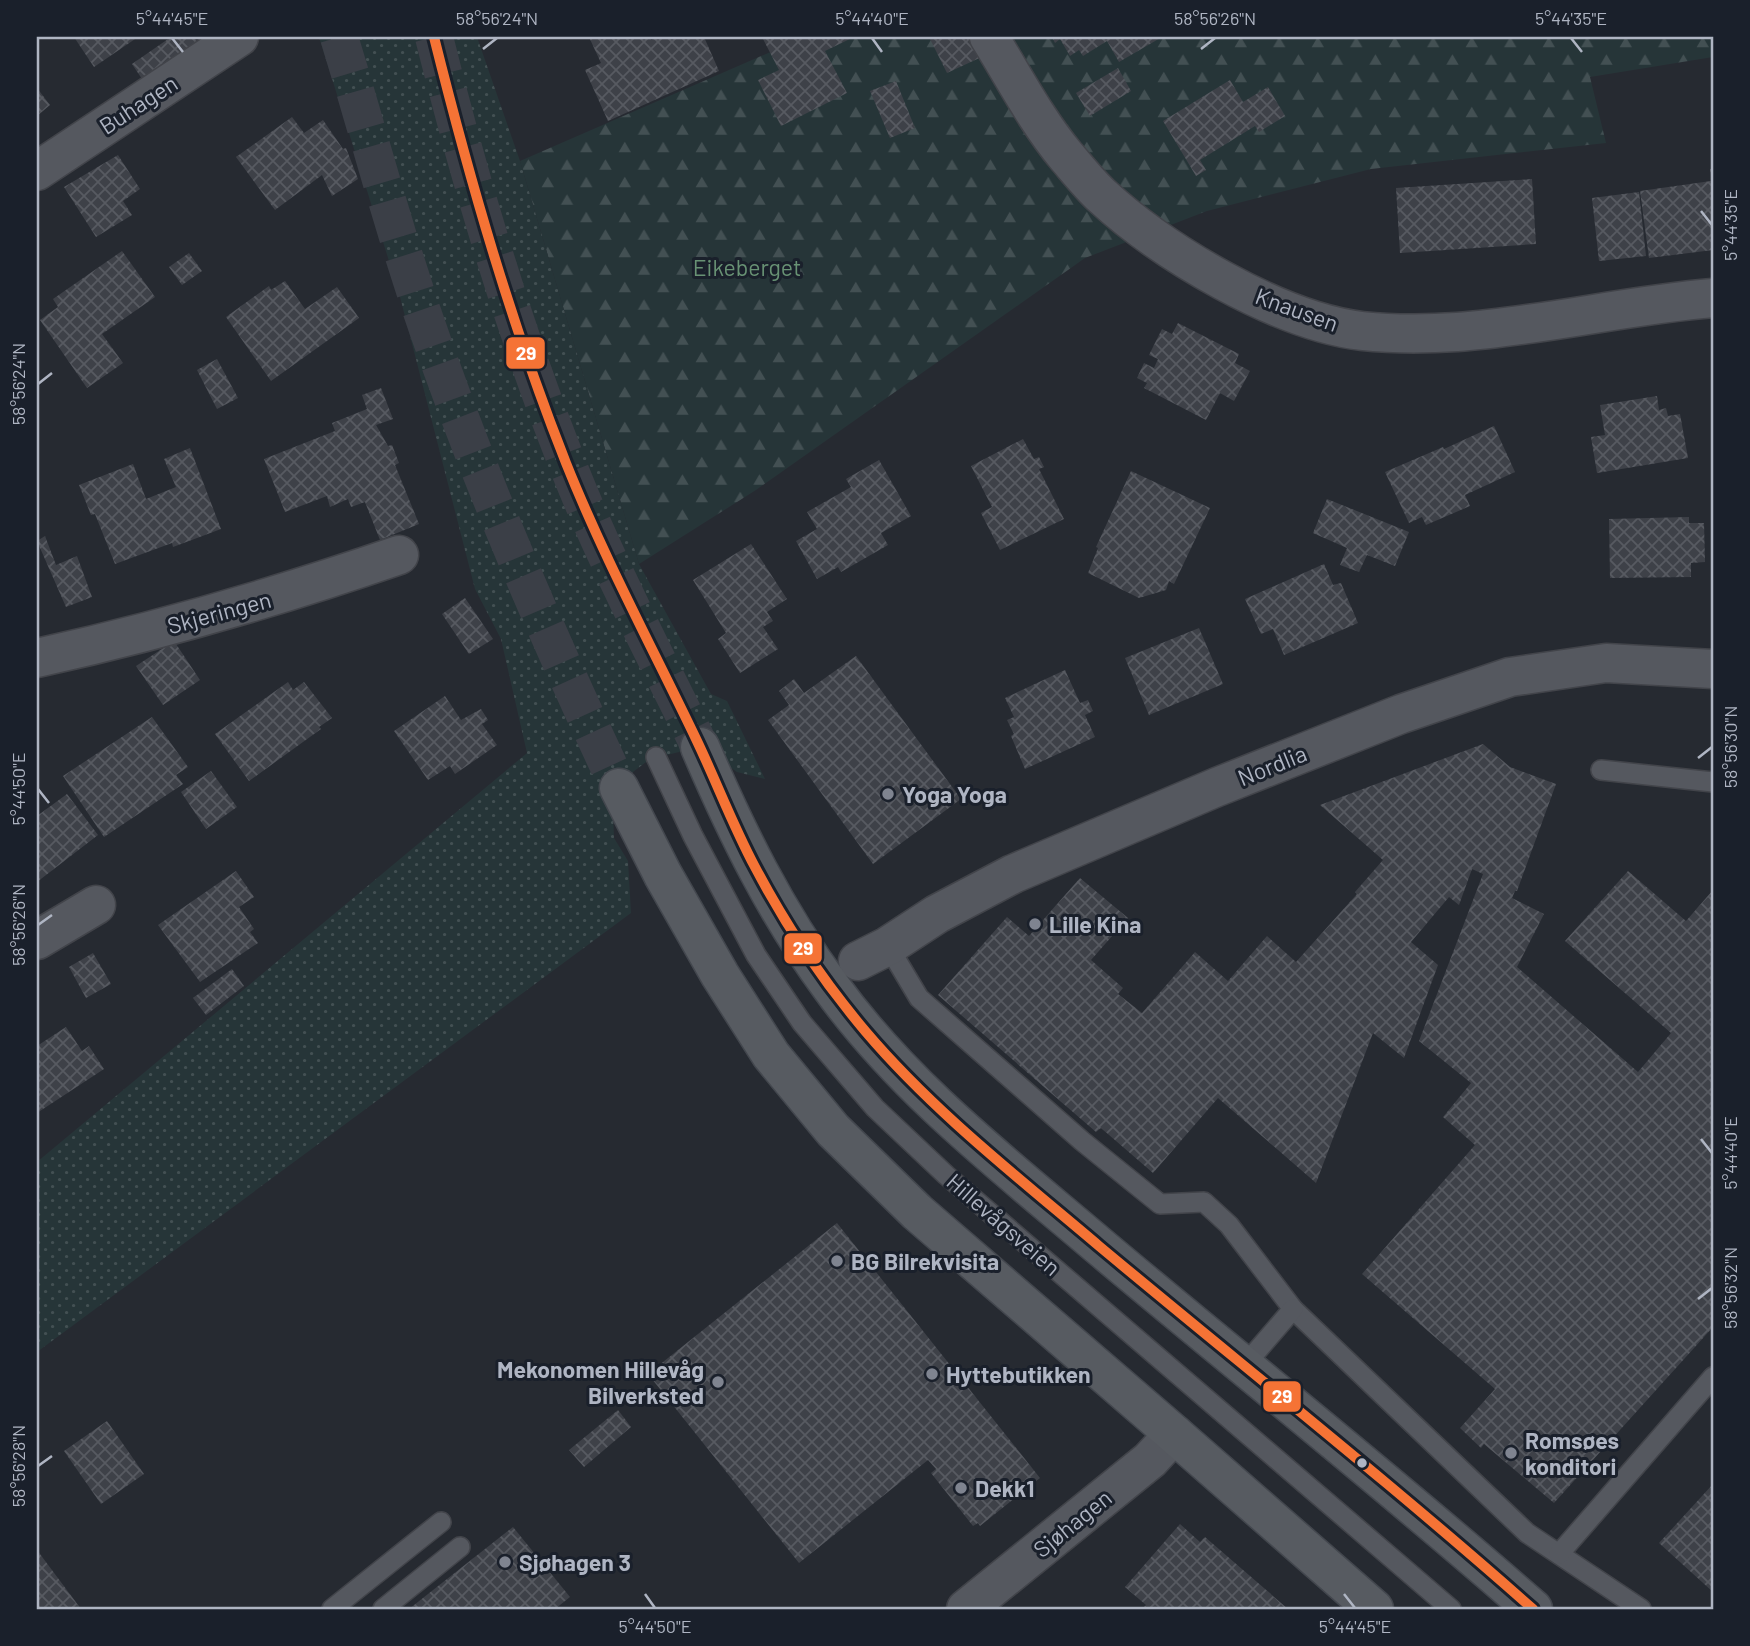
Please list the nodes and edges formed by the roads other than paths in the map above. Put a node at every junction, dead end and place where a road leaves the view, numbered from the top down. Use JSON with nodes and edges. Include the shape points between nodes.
{"nodes":[{"id":1,"x":239,"y":37,"type":"edge"},
{"id":2,"x":989,"y":37,"type":"edge"},
{"id":3,"x":37,"y":171,"type":"edge"},
{"id":4,"x":1713,"y":298,"type":"edge"},
{"id":5,"x":399,"y":555,"type":"dead end"},
{"id":6,"x":37,"y":658,"type":"edge"},
{"id":7,"x":1713,"y":669,"type":"edge"},
{"id":8,"x":700,"y":747,"type":"tunnel mouth"},
{"id":9,"x":656,"y":757,"type":"dead end"},
{"id":10,"x":1601,"y":770,"type":"dead end"},
{"id":11,"x":1713,"y":782,"type":"edge"},
{"id":12,"x":619,"y":788,"type":"tunnel mouth"},
{"id":13,"x":96,"y":905,"type":"dead end"},
{"id":14,"x":37,"y":940,"type":"edge"},
{"id":15,"x":873,"y":953,"type":"joint"},
{"id":16,"x":1293,"y":1309,"type":"junction"},
{"id":17,"x":1243,"y":1367,"type":"junction"},
{"id":18,"x":1713,"y":1377,"type":"edge"},
{"id":19,"x":1174,"y":1434,"type":"junction"},
{"id":20,"x":441,"y":1522,"type":"dead end"},
{"id":21,"x":460,"y":1547,"type":"dead end"},
{"id":22,"x":1559,"y":1554,"type":"junction"},
{"id":23,"x":332,"y":1609,"type":"edge"},
{"id":24,"x":383,"y":1609,"type":"edge"},
{"id":25,"x":966,"y":1609,"type":"edge"},
{"id":26,"x":1374,"y":1609,"type":"edge"},
{"id":27,"x":1451,"y":1609,"type":"edge"},
{"id":28,"x":1533,"y":1609,"type":"edge"},
{"id":29,"x":1641,"y":1609,"type":"edge"}],
"edges":[{"from":1,"to":3,"type":"street","name":"Buhagen"},
{"from":2,"to":4,"type":"street","name":"Knausen","via":[[1044,127],[1101,195],[1195,263],[1270,303],[1316,320],[1361,331],[1454,332]]},
{"from":5,"to":6,"type":"street","name":"Skjeringen","via":[[285,594]]},
{"from":7,"to":15,"type":"street","name":"Nordlia","via":[[1606,663],[1510,677],[1401,714],[1013,874]]},
{"from":8,"to":17,"type":"main road","name":"Hillevågsveien","via":[[756,869],[790,929],[868,1035],[972,1138]]},
{"from":9,"to":27,"type":"lane","name":"Hillevågsveien","via":[[755,955],[802,1023],[875,1108],[946,1175]]},
{"from":10,"to":11,"type":"lane"},
{"from":12,"to":19,"type":"main road","name":"Hillevågsveien","via":[[720,975],[771,1055],[833,1130],[917,1212]]},
{"from":13,"to":14,"type":"street"},
{"from":15,"to":16,"type":"lane","via":[[1082,1141],[1160,1204],[1205,1202],[1229,1225]]},
{"from":16,"to":17,"type":"lane"},
{"from":16,"to":22,"type":"lane","via":[[1527,1533]]},
{"from":17,"to":28,"type":"main road","name":"Hillevågsveien"},
{"from":18,"to":22,"type":"lane"},
{"from":19,"to":25,"type":"street","name":"Sjøhagen","via":[[1150,1460]]},
{"from":19,"to":26,"type":"main road","name":"Hillevågsveien"},
{"from":20,"to":23,"type":"lane"},
{"from":21,"to":24,"type":"lane"},
{"from":22,"to":29,"type":"lane"}]}
